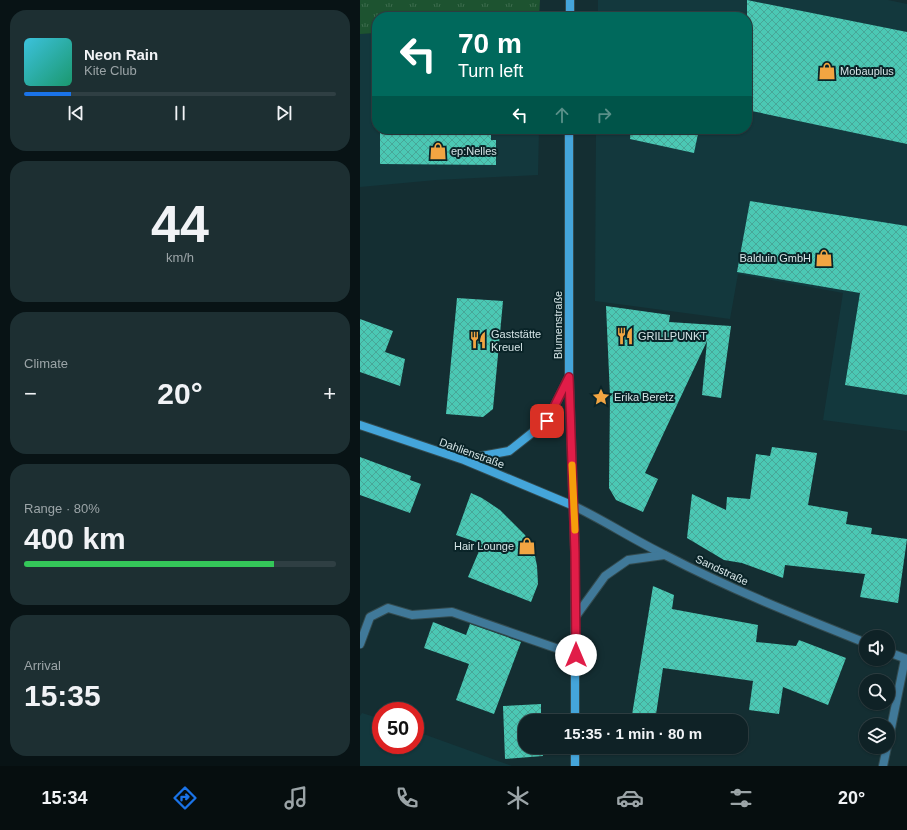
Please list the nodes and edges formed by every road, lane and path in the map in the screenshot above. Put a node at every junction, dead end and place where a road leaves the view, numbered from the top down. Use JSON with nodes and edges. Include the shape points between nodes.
{"nodes":[{"id":1,"x":570,"y":0,"type":"edge"},
{"id":2,"x":570,"y":12,"type":"edge"},
{"id":3,"x":569,"y":134,"type":"edge"},
{"id":4,"x":569,"y":377,"type":"junction"},
{"id":5,"x":360,"y":425,"type":"edge"},
{"id":6,"x":464,"y":460,"type":"junction"},
{"id":7,"x":574,"y":506,"type":"junction"},
{"id":8,"x":664,"y":555,"type":"junction"},
{"id":9,"x":576,"y":616,"type":"junction"},
{"id":10,"x":859,"y":640,"type":"edge"},
{"id":11,"x":360,"y":644,"type":"edge"},
{"id":12,"x":576,"y":655,"type":"junction"},
{"id":13,"x":895,"y":655,"type":"edge"},
{"id":14,"x":906,"y":659,"type":"edge"},
{"id":15,"x":575,"y":714,"type":"edge"},
{"id":16,"x":893,"y":718,"type":"edge"},
{"id":17,"x":575,"y":754,"type":"edge"},
{"id":18,"x":886,"y":754,"type":"edge"},
{"id":19,"x":575,"y":766,"type":"edge"},
{"id":20,"x":883,"y":766,"type":"edge"}],
"edges":[{"from":1,"to":2,"type":"main road"},
{"from":3,"to":4,"type":"main road","name":"Blumenstraße"},
{"from":4,"to":6,"type":"main road","via":[[547,421],[509,451]]},
{"from":4,"to":7,"type":"main road","name":"Blumenstraße"},
{"from":5,"to":6,"type":"main road","name":"Dahlienstraße"},
{"from":6,"to":7,"type":"main road","name":"Dahlienstraße"},
{"from":7,"to":8,"type":"street","name":"Sandstraße"},
{"from":7,"to":9,"type":"main road","name":"Blumenstraße"},
{"from":8,"to":9,"type":"street","via":[[628,560],[605,576]]},
{"from":8,"to":10,"type":"street","name":"Sandstraße","via":[[775,607]]},
{"from":9,"to":12,"type":"main road","name":"Blumenstraße"},
{"from":11,"to":12,"type":"street","via":[[370,617],[388,608],[412,615],[452,612]]},
{"from":12,"to":15,"type":"main road","name":"Blumenstraße"},
{"from":13,"to":14,"type":"street"},
{"from":14,"to":16,"type":"street"},
{"from":17,"to":19,"type":"main road"},
{"from":18,"to":20,"type":"street"}]}
